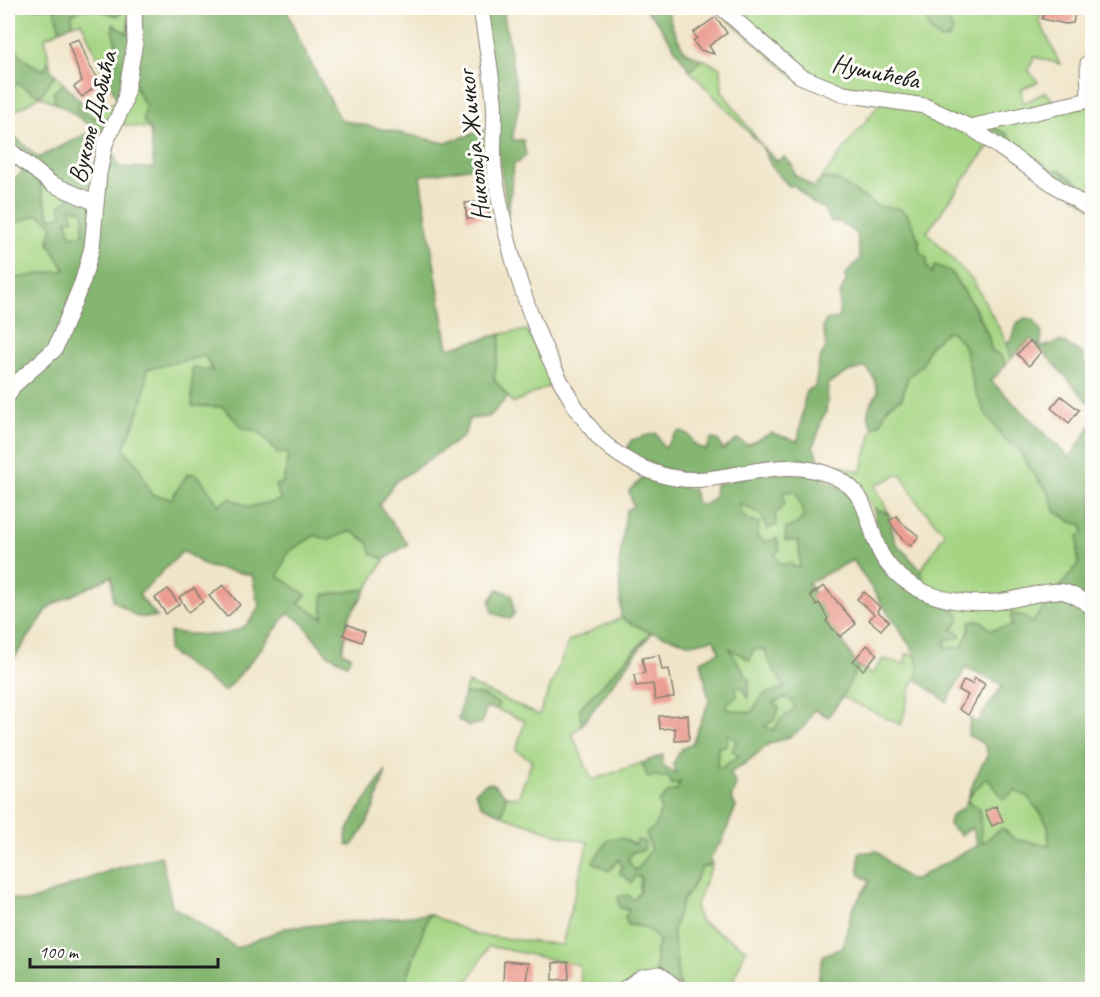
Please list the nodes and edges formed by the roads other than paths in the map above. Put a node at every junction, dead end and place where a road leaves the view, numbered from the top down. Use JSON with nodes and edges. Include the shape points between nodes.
{"nodes":[{"id":1,"x":134,"y":8,"type":"edge"},
{"id":2,"x":481,"y":8,"type":"edge"},
{"id":3,"x":722,"y":8,"type":"edge"},
{"id":4,"x":1092,"y":62,"type":"edge"},
{"id":5,"x":970,"y":127,"type":"junction"},
{"id":6,"x":8,"y":149,"type":"edge"},
{"id":7,"x":96,"y":202,"type":"junction"},
{"id":8,"x":1092,"y":211,"type":"edge"},
{"id":9,"x":8,"y":396,"type":"edge"},
{"id":10,"x":1092,"y":607,"type":"edge"},
{"id":11,"x":623,"y":990,"type":"edge"},
{"id":12,"x":675,"y":990,"type":"edge"}],
"edges":[{"from":1,"to":7,"type":"street","name":"Вуколе Дабића","via":[[135,42],[124,104],[105,144]]},
{"from":2,"to":10,"type":"street","name":"Николаја Жичког","via":[[494,103],[494,166],[512,258],[545,350],[573,404],[601,440],[638,466],[683,480],[765,468],[821,471],[857,493],[880,553],[912,585],[951,600],[982,603],[1056,591],[1071,594]]},
{"from":3,"to":5,"type":"street","name":"Нушићева","via":[[800,76],[844,94],[926,106]]},
{"from":4,"to":5,"type":"street","via":[[1088,63],[1089,100]]},
{"from":5,"to":8,"type":"street","name":"Нушићева"},
{"from":6,"to":7,"type":"street","via":[[52,184]]},
{"from":7,"to":9,"type":"street","name":"Вуколе Дабића","via":[[92,247],[83,280],[55,349],[13,386]]},
{"from":11,"to":12,"type":"street","via":[[642,977],[659,974]]}]}
